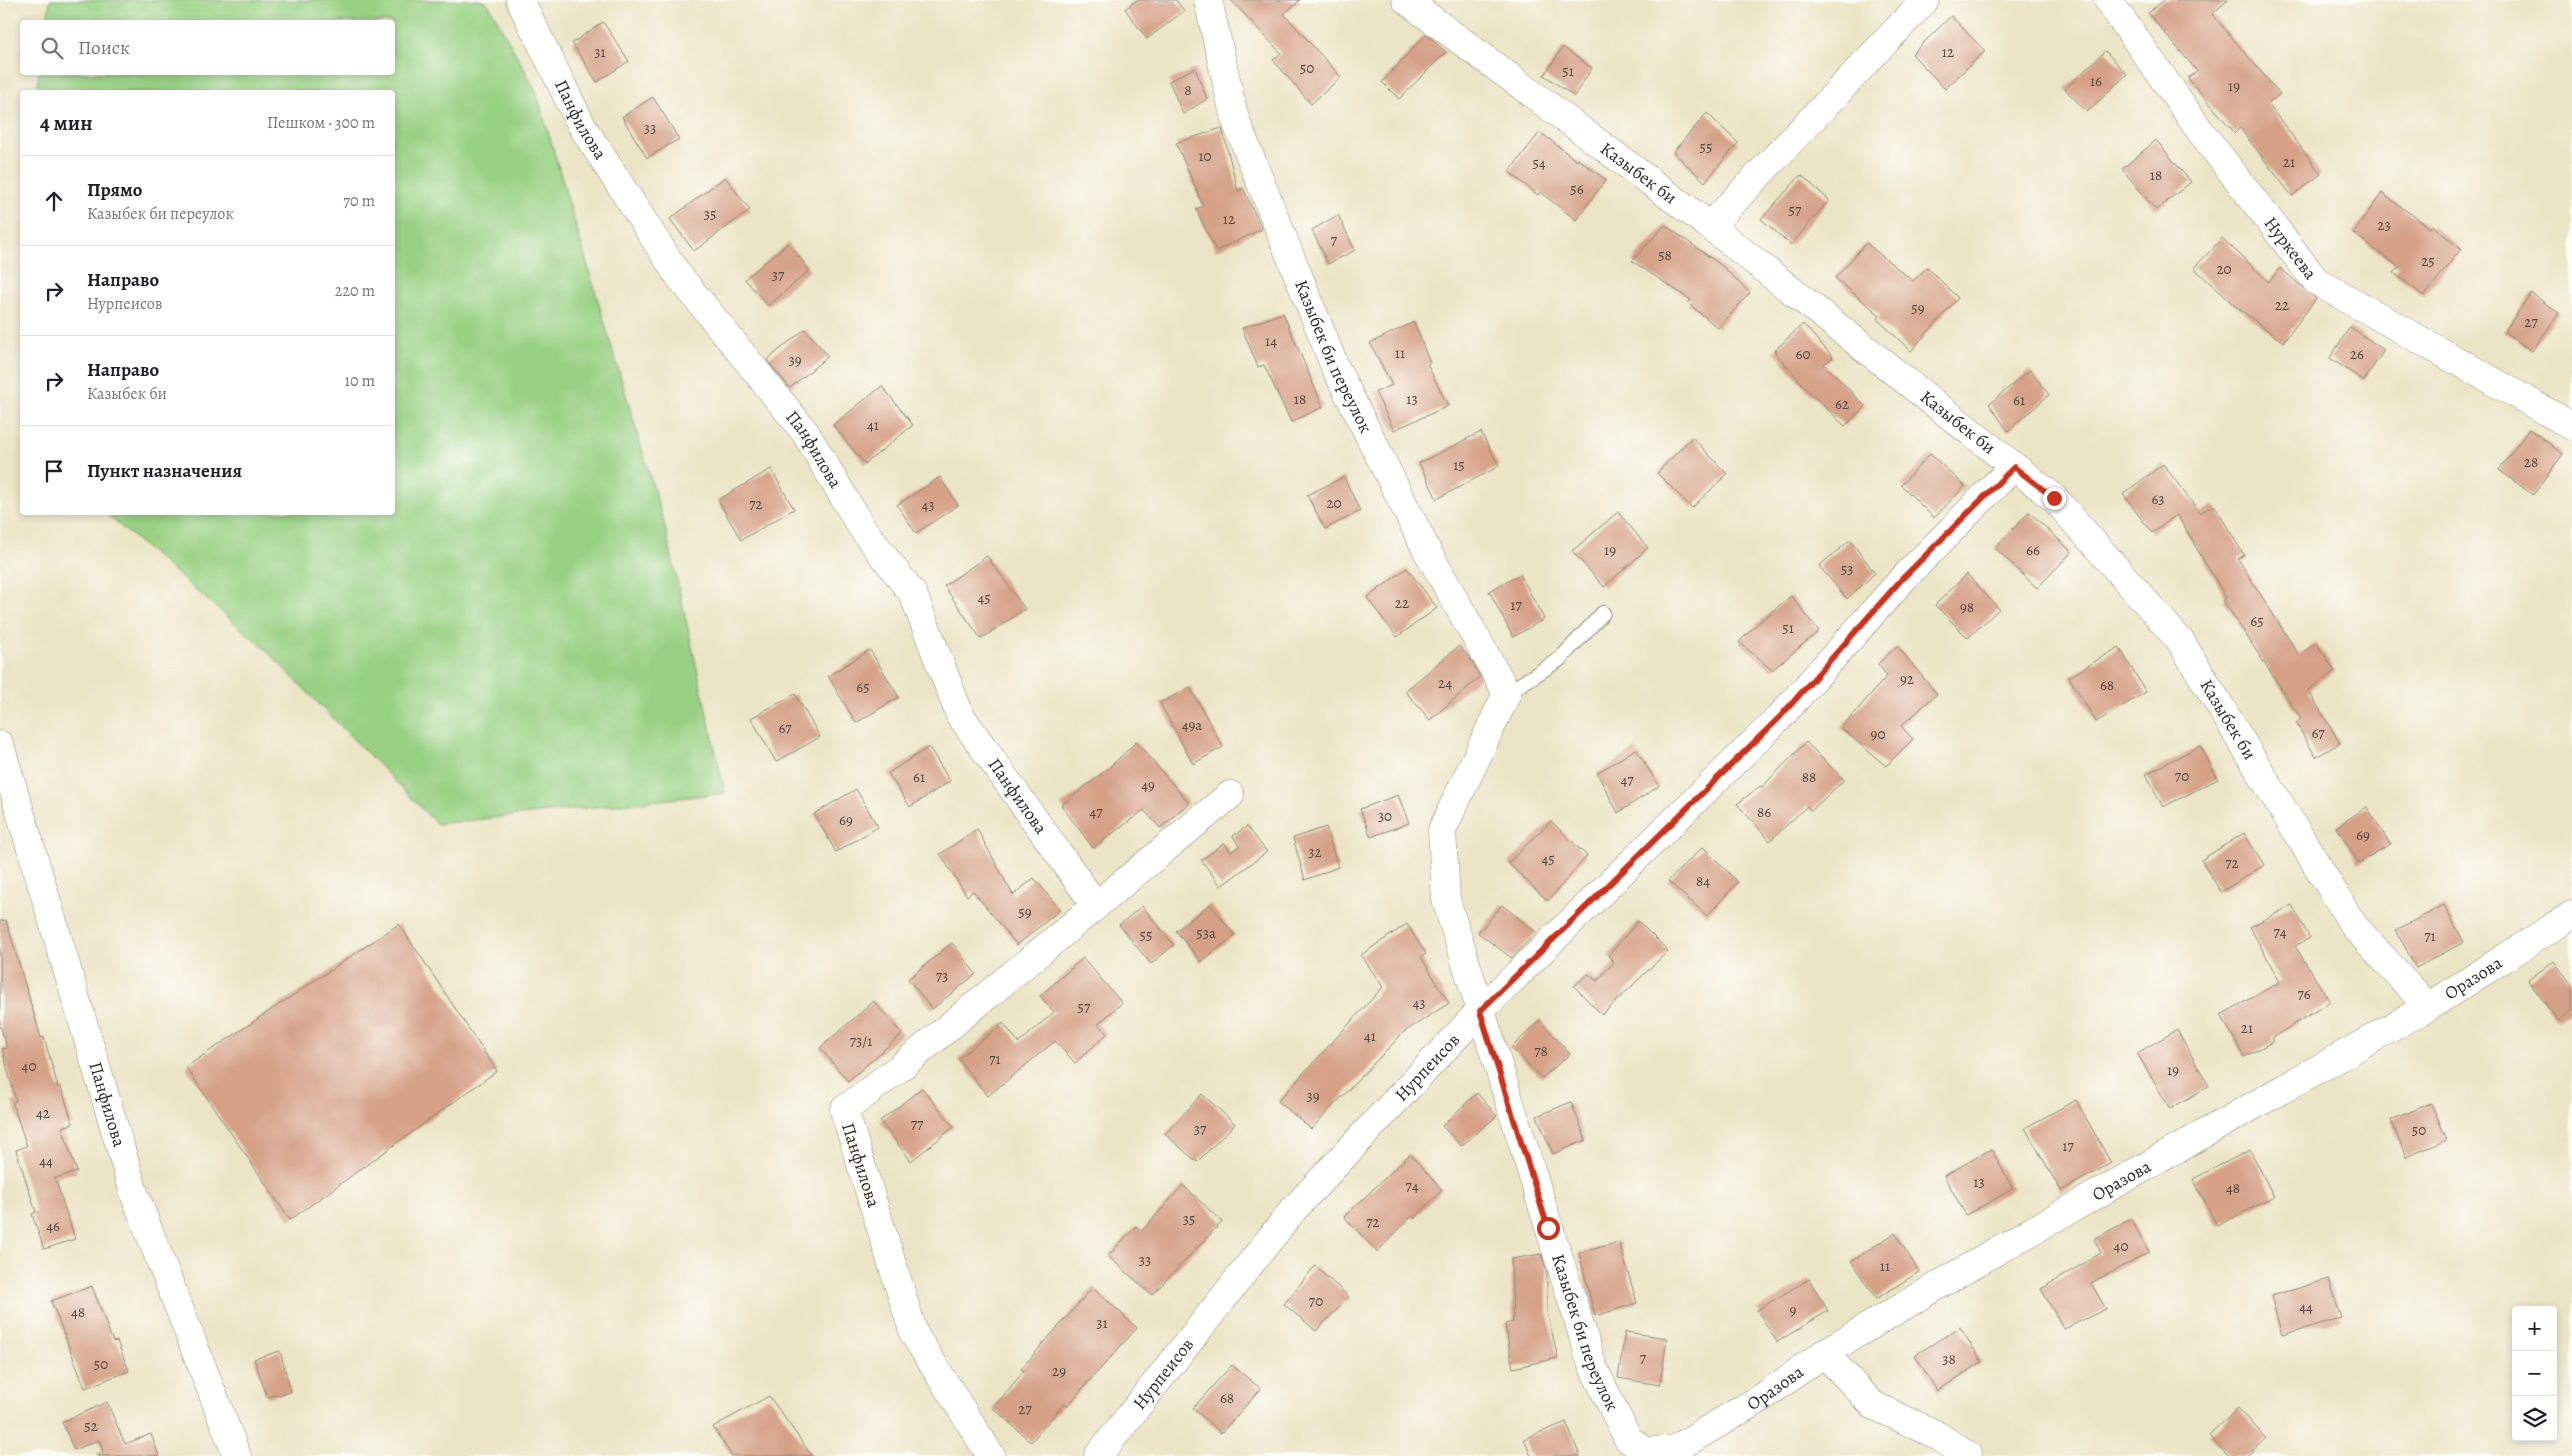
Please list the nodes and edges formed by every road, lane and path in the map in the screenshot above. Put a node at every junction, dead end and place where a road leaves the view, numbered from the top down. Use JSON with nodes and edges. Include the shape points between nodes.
{"nodes":[{"id":1,"x":520,"y":0,"type":"edge"},
{"id":2,"x":1208,"y":0,"type":"edge"},
{"id":3,"x":1406,"y":0,"type":"edge"},
{"id":4,"x":1925,"y":0,"type":"edge"},
{"id":5,"x":2108,"y":0,"type":"edge"},
{"id":6,"x":1710,"y":226,"type":"junction"},
{"id":7,"x":2572,"y":426,"type":"edge"},
{"id":8,"x":2014,"y":467,"type":"junction"},
{"id":9,"x":1603,"y":613,"type":"dead end"},
{"id":10,"x":1507,"y":693,"type":"junction"},
{"id":11,"x":0,"y":745,"type":"edge"},
{"id":12,"x":1230,"y":795,"type":"dead end"},
{"id":13,"x":1096,"y":906,"type":"junction"},
{"id":14,"x":2572,"y":915,"type":"edge"},
{"id":15,"x":2428,"y":1007,"type":"junction"},
{"id":16,"x":1480,"y":1011,"type":"junction"},
{"id":17,"x":1824,"y":1353,"type":"junction"},
{"id":18,"x":1675,"y":1449,"type":"joint"},
{"id":19,"x":1644,"y":1454,"type":"edge"},
{"id":20,"x":237,"y":1456,"type":"edge"},
{"id":21,"x":991,"y":1456,"type":"edge"},
{"id":22,"x":1098,"y":1456,"type":"edge"},
{"id":23,"x":1968,"y":1456,"type":"edge"}],
"edges":[{"from":1,"to":13,"type":"street","name":"Панфилова","via":[[582,126],[676,272],[805,432],[862,528],[913,594],[960,715]]},
{"from":2,"to":10,"type":"street","name":"Казыбек би переулок","via":[[1235,119],[1335,367],[1424,547]]},
{"from":3,"to":6,"type":"street","name":"Казыбек би"},
{"from":4,"to":6,"type":"street"},
{"from":5,"to":7,"type":"street","name":"Нуркеева","via":[[2201,132],[2316,281]]},
{"from":6,"to":8,"type":"street","name":"Казыбек би"},
{"from":8,"to":15,"type":"street","name":"Казыбек би","via":[[2054,498],[2181,642],[2354,926]]},
{"from":8,"to":16,"type":"street","name":"Нурпеисов","via":[[1901,580],[1779,718]]},
{"from":9,"to":10,"type":"lane","via":[[1560,659]]},
{"from":10,"to":16,"type":"street","name":"Казыбек би переулок","via":[[1442,830],[1446,900]]},
{"from":11,"to":20,"type":"street","name":"Панфилова","via":[[134,1193]]},
{"from":12,"to":13,"type":"street","name":"Панфилова"},
{"from":13,"to":21,"type":"street","name":"Панфилова","via":[[844,1110],[914,1334]]},
{"from":14,"to":15,"type":"street","name":"Оразова"},
{"from":15,"to":17,"type":"street","name":"Оразова","via":[[1992,1252]]},
{"from":16,"to":19,"type":"street","name":"Казыбек би переулок","via":[[1593,1367],[1628,1439]]},
{"from":16,"to":22,"type":"street","name":"Нурпеисов","via":[[1294,1210]]},
{"from":17,"to":18,"type":"street","name":"Оразова","via":[[1763,1397]]},
{"from":17,"to":23,"type":"street","via":[[1873,1405],[1936,1434]]},
{"from":18,"to":19,"type":"street","name":"Казыбек би переулок"}]}
